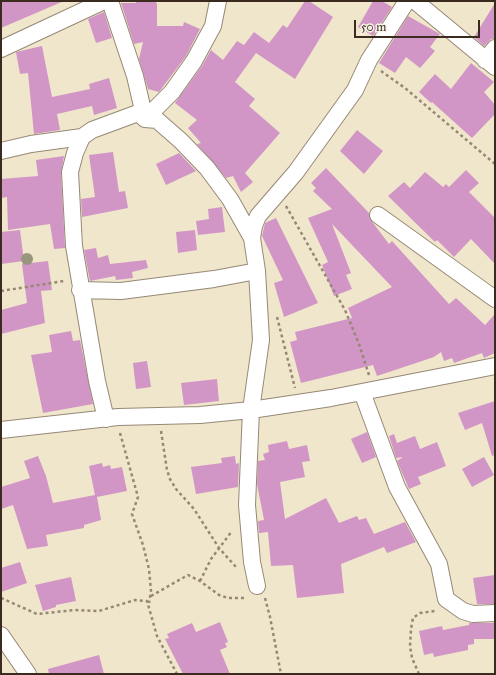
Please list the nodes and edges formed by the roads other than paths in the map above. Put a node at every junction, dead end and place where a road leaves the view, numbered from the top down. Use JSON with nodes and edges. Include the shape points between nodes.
{"nodes":[{"id":1,"x":104,"y":1,"type":"edge"},
{"id":2,"x":110,"y":1,"type":"edge"},
{"id":3,"x":218,"y":1,"type":"edge"},
{"id":4,"x":407,"y":1,"type":"edge"},
{"id":5,"x":415,"y":1,"type":"edge"},
{"id":6,"x":1,"y":48,"type":"edge"},
{"id":7,"x":492,"y":58,"type":"edge"},
{"id":8,"x":144,"y":119,"type":"junction"},
{"id":9,"x":82,"y":137,"type":"junction"},
{"id":10,"x":1,"y":151,"type":"edge"},
{"id":11,"x":378,"y":214,"type":"dead end"},
{"id":12,"x":252,"y":238,"type":"junction"},
{"id":13,"x":257,"y":271,"type":"junction"},
{"id":14,"x":79,"y":284,"type":"junction"},
{"id":15,"x":495,"y":299,"type":"edge"},
{"id":16,"x":495,"y":366,"type":"edge"},
{"id":17,"x":368,"y":390,"type":"junction"},
{"id":18,"x":251,"y":410,"type":"junction"},
{"id":19,"x":112,"y":418,"type":"junction"},
{"id":20,"x":1,"y":430,"type":"edge"},
{"id":21,"x":253,"y":592,"type":"road end"},
{"id":22,"x":495,"y":613,"type":"edge"},
{"id":23,"x":1,"y":635,"type":"edge"},
{"id":24,"x":28,"y":674,"type":"edge"}],
"edges":[{"from":1,"to":6,"type":"street"},
{"from":2,"to":8,"type":"street","via":[[135,76]]},
{"from":3,"to":8,"type":"street","via":[[213,26],[194,61],[172,92]]},
{"from":4,"to":12,"type":"street","via":[[369,60],[351,96],[296,172],[258,216]]},
{"from":5,"to":7,"type":"street"},
{"from":8,"to":9,"type":"street","via":[[138,114],[92,130]]},
{"from":8,"to":12,"type":"street","via":[[157,120],[207,168],[230,199]]},
{"from":9,"to":10,"type":"street"},
{"from":9,"to":14,"type":"street","via":[[75,153],[70,182]]},
{"from":11,"to":15,"type":"street"},
{"from":12,"to":13,"type":"street"},
{"from":13,"to":14,"type":"street","via":[[122,291]]},
{"from":13,"to":18,"type":"street","via":[[261,340]]},
{"from":14,"to":19,"type":"street"},
{"from":16,"to":17,"type":"street"},
{"from":17,"to":18,"type":"street","via":[[298,404]]},
{"from":17,"to":22,"type":"street","via":[[397,487],[439,564],[446,599],[462,611],[474,614]]},
{"from":18,"to":19,"type":"street","via":[[200,415]]},
{"from":18,"to":21,"type":"street","via":[[247,505]]},
{"from":19,"to":20,"type":"street"},
{"from":23,"to":24,"type":"street"}]}
